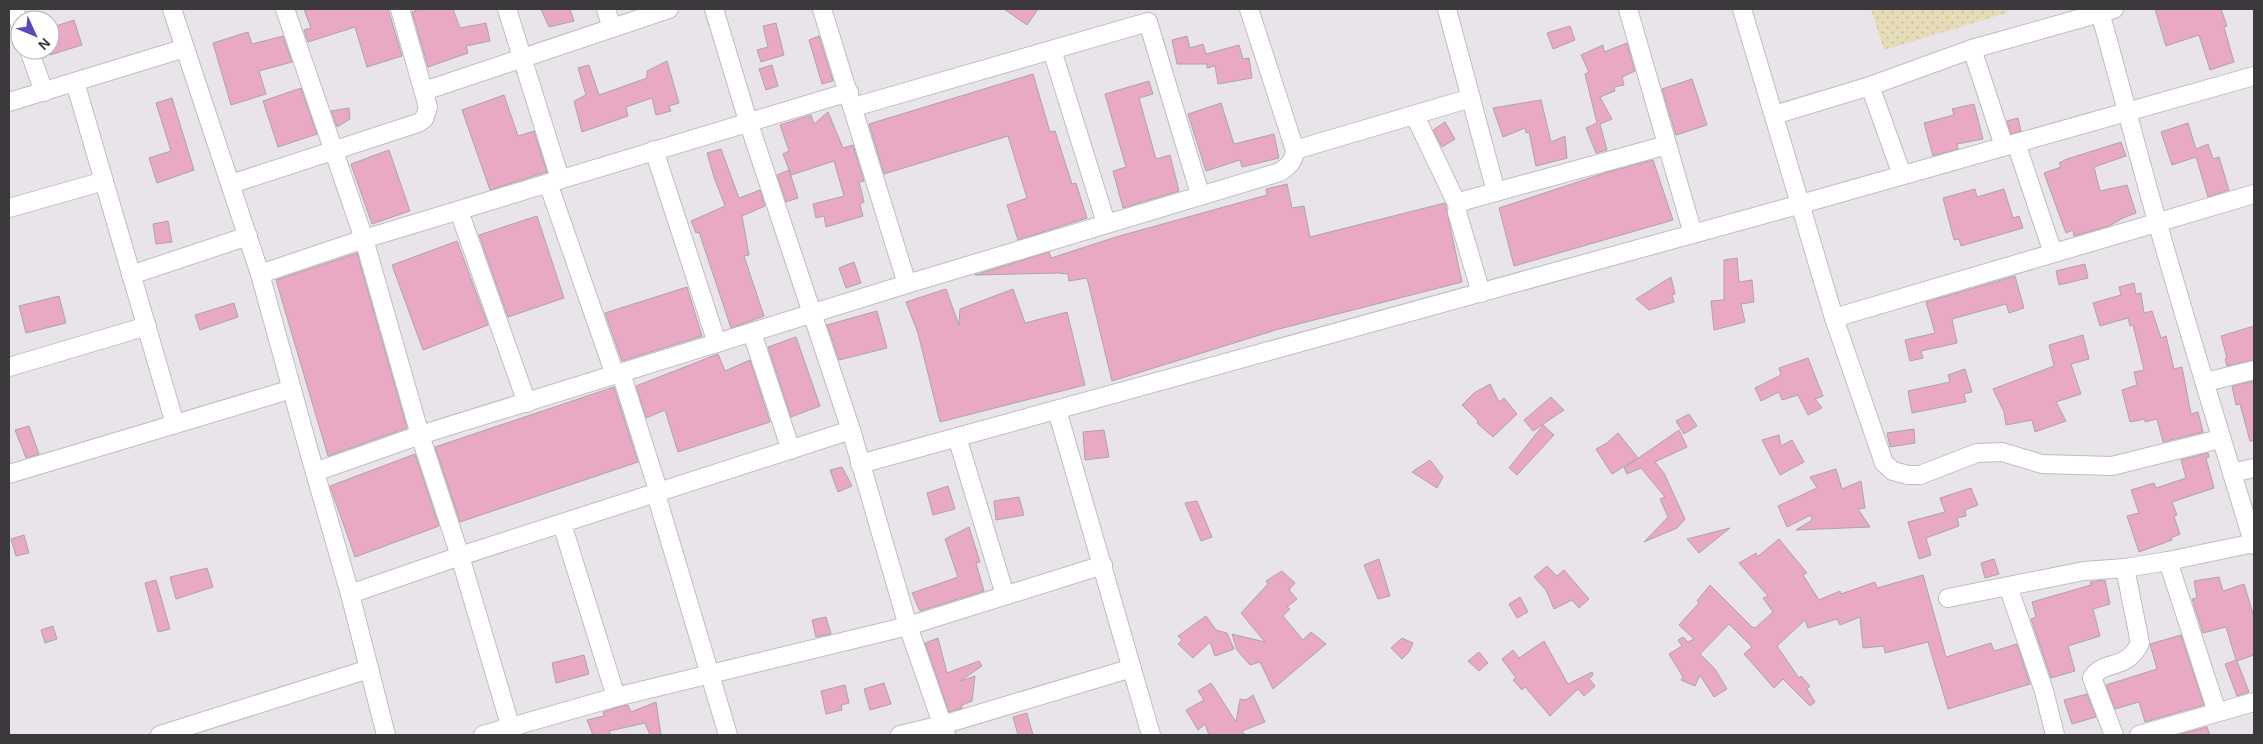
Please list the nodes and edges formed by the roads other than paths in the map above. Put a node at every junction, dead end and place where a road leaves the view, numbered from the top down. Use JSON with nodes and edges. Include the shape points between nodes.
{"nodes":[{"id":1,"x":172,"y":9,"type":"edge"},
{"id":2,"x":285,"y":9,"type":"edge"},
{"id":3,"x":400,"y":9,"type":"edge"},
{"id":4,"x":507,"y":9,"type":"edge"},
{"id":5,"x":606,"y":9,"type":"edge"},
{"id":6,"x":669,"y":9,"type":"edge"},
{"id":7,"x":714,"y":9,"type":"edge"},
{"id":8,"x":822,"y":9,"type":"edge"},
{"id":9,"x":1249,"y":9,"type":"edge"},
{"id":10,"x":1448,"y":9,"type":"edge"},
{"id":11,"x":1628,"y":9,"type":"edge"},
{"id":12,"x":1742,"y":9,"type":"edge"},
{"id":13,"x":2104,"y":10,"type":"edge"},
{"id":14,"x":1145,"y":16,"type":"edge"},
{"id":15,"x":612,"y":28,"type":"junction"},
{"id":16,"x":185,"y":48,"type":"junction"},
{"id":17,"x":1972,"y":49,"type":"junction"},
{"id":18,"x":1052,"y":50,"type":"junction"},
{"id":19,"x":521,"y":58,"type":"junction"},
{"id":20,"x":33,"y":60,"type":"edge"},
{"id":21,"x":2254,"y":76,"type":"edge"},
{"id":22,"x":74,"y":82,"type":"junction"},
{"id":23,"x":1870,"y":86,"type":"junction"},
{"id":24,"x":424,"y":91,"type":"junction"},
{"id":25,"x":44,"y":92,"type":"junction"},
{"id":26,"x":1471,"y":98,"type":"junction"},
{"id":27,"x":851,"y":100,"type":"junction"},
{"id":28,"x":9,"y":102,"type":"edge"},
{"id":29,"x":2127,"y":111,"type":"junction"},
{"id":30,"x":1774,"y":115,"type":"junction"},
{"id":31,"x":1415,"y":116,"type":"junction"},
{"id":32,"x":748,"y":121,"type":"junction"},
{"id":33,"x":2010,"y":144,"type":"junction"},
{"id":34,"x":1667,"y":145,"type":"junction"},
{"id":35,"x":334,"y":150,"type":"junction"},
{"id":36,"x":654,"y":150,"type":"junction"},
{"id":37,"x":1295,"y":150,"type":"junction"},
{"id":38,"x":1902,"y":175,"type":"junction"},
{"id":39,"x":104,"y":181,"type":"junction"},
{"id":40,"x":554,"y":181,"type":"junction"},
{"id":41,"x":230,"y":184,"type":"junction"},
{"id":42,"x":1496,"y":192,"type":"junction"},
{"id":43,"x":1200,"y":194,"type":"junction"},
{"id":44,"x":2254,"y":194,"type":"edge"},
{"id":45,"x":1801,"y":204,"type":"junction"},
{"id":46,"x":1458,"y":206,"type":"junction"},
{"id":47,"x":9,"y":208,"type":"edge"},
{"id":48,"x":459,"y":211,"type":"junction"},
{"id":49,"x":2157,"y":222,"type":"junction"},
{"id":50,"x":1106,"y":223,"type":"junction"},
{"id":51,"x":1693,"y":234,"type":"junction"},
{"id":52,"x":248,"y":236,"type":"junction"},
{"id":53,"x":364,"y":239,"type":"junction"},
{"id":54,"x":2053,"y":253,"type":"junction"},
{"id":55,"x":260,"y":274,"type":"junction"},
{"id":56,"x":131,"y":275,"type":"junction"},
{"id":57,"x":907,"y":284,"type":"junction"},
{"id":58,"x":1481,"y":292,"type":"junction"},
{"id":59,"x":813,"y":314,"type":"junction"},
{"id":60,"x":1834,"y":318,"type":"junction"},
{"id":61,"x":146,"y":326,"type":"junction"},
{"id":62,"x":752,"y":333,"type":"junction"},
{"id":63,"x":718,"y":343,"type":"junction"},
{"id":64,"x":9,"y":367,"type":"edge"},
{"id":65,"x":2254,"y":370,"type":"edge"},
{"id":66,"x":618,"y":374,"type":"junction"},
{"id":67,"x":2206,"y":382,"type":"junction"},
{"id":68,"x":292,"y":389,"type":"junction"},
{"id":69,"x":527,"y":403,"type":"junction"},
{"id":70,"x":1057,"y":410,"type":"junction"},
{"id":71,"x":175,"y":424,"type":"junction"},
{"id":72,"x":851,"y":430,"type":"junction"},
{"id":73,"x":420,"y":435,"type":"junction"},
{"id":74,"x":957,"y":437,"type":"junction"},
{"id":75,"x":2220,"y":439,"type":"junction"},
{"id":76,"x":791,"y":450,"type":"junction"},
{"id":77,"x":860,"y":464,"type":"junction"},
{"id":78,"x":2254,"y":468,"type":"edge"},
{"id":79,"x":315,"y":472,"type":"junction"},
{"id":80,"x":2232,"y":473,"type":"junction"},
{"id":81,"x":9,"y":474,"type":"edge"},
{"id":82,"x":657,"y":493,"type":"junction"},
{"id":83,"x":562,"y":524,"type":"junction"},
{"id":84,"x":2254,"y":544,"type":"edge"},
{"id":85,"x":460,"y":556,"type":"junction"},
{"id":86,"x":2168,"y":561,"type":"junction"},
{"id":87,"x":1103,"y":565,"type":"junction"},
{"id":88,"x":2125,"y":568,"type":"junction"},
{"id":89,"x":2008,"y":586,"type":"junction"},
{"id":90,"x":350,"y":594,"type":"junction"},
{"id":91,"x":1005,"y":595,"type":"junction"},
{"id":92,"x":1948,"y":598,"type":"dead end"},
{"id":93,"x":908,"y":626,"type":"junction"},
{"id":94,"x":1132,"y":668,"type":"junction"},
{"id":95,"x":370,"y":669,"type":"junction"},
{"id":96,"x":710,"y":674,"type":"junction"},
{"id":97,"x":616,"y":698,"type":"junction"},
{"id":98,"x":2254,"y":702,"type":"edge"},
{"id":99,"x":2217,"y":712,"type":"junction"},
{"id":100,"x":944,"y":730,"type":"edge"},
{"id":101,"x":512,"y":731,"type":"edge"},
{"id":102,"x":160,"y":735,"type":"edge"},
{"id":103,"x":386,"y":735,"type":"edge"},
{"id":104,"x":483,"y":735,"type":"edge"},
{"id":105,"x":728,"y":735,"type":"edge"},
{"id":106,"x":900,"y":735,"type":"edge"},
{"id":107,"x":1152,"y":735,"type":"edge"},
{"id":108,"x":2055,"y":735,"type":"edge"},
{"id":109,"x":2114,"y":735,"type":"edge"},
{"id":110,"x":2139,"y":735,"type":"edge"}],
"edges":[{"from":1,"to":16,"type":"street"},
{"from":2,"to":35,"type":"street"},
{"from":3,"to":24,"type":"street"},
{"from":4,"to":19,"type":"street"},
{"from":5,"to":15,"type":"street"},
{"from":6,"to":15,"type":"street"},
{"from":7,"to":32,"type":"street"},
{"from":8,"to":27,"type":"street"},
{"from":9,"to":37,"type":"street"},
{"from":10,"to":26,"type":"street"},
{"from":11,"to":34,"type":"street"},
{"from":12,"to":30,"type":"street"},
{"from":13,"to":17,"type":"street"},
{"from":13,"to":29,"type":"street"},
{"from":14,"to":18,"type":"street"},
{"from":14,"to":43,"type":"street"},
{"from":15,"to":19,"type":"street"},
{"from":16,"to":22,"type":"street"},
{"from":16,"to":41,"type":"street"},
{"from":17,"to":23,"type":"street"},
{"from":17,"to":33,"type":"street"},
{"from":18,"to":27,"type":"street"},
{"from":18,"to":50,"type":"street"},
{"from":19,"to":24,"type":"street"},
{"from":19,"to":40,"type":"street"},
{"from":20,"to":25,"type":"street"},
{"from":21,"to":29,"type":"street"},
{"from":22,"to":25,"type":"street"},
{"from":22,"to":39,"type":"street"},
{"from":23,"to":30,"type":"street"},
{"from":23,"to":38,"type":"street"},
{"from":24,"to":35,"type":"street","via":[[427,113],[418,123]]},
{"from":25,"to":28,"type":"street"},
{"from":26,"to":31,"type":"street"},
{"from":26,"to":42,"type":"street"},
{"from":27,"to":32,"type":"street"},
{"from":27,"to":57,"type":"street"},
{"from":29,"to":33,"type":"street"},
{"from":29,"to":49,"type":"street"},
{"from":30,"to":45,"type":"street"},
{"from":31,"to":37,"type":"street"},
{"from":31,"to":46,"type":"street"},
{"from":32,"to":36,"type":"street"},
{"from":32,"to":59,"type":"street"},
{"from":33,"to":38,"type":"street"},
{"from":33,"to":54,"type":"street"},
{"from":34,"to":42,"type":"street"},
{"from":34,"to":51,"type":"street"},
{"from":35,"to":41,"type":"street"},
{"from":35,"to":53,"type":"street"},
{"from":36,"to":40,"type":"street"},
{"from":36,"to":63,"type":"street"},
{"from":37,"to":43,"type":"street","via":[[1289,166],[1280,172]]},
{"from":38,"to":45,"type":"street"},
{"from":39,"to":47,"type":"street"},
{"from":39,"to":56,"type":"street"},
{"from":40,"to":48,"type":"street"},
{"from":40,"to":66,"type":"street"},
{"from":41,"to":52,"type":"street"},
{"from":42,"to":46,"type":"street","via":[[1463,201]]},
{"from":43,"to":50,"type":"street"},
{"from":44,"to":49,"type":"street"},
{"from":45,"to":51,"type":"street"},
{"from":45,"to":60,"type":"street"},
{"from":46,"to":58,"type":"street","via":[[1457,212]]},
{"from":48,"to":53,"type":"street"},
{"from":48,"to":69,"type":"street"},
{"from":49,"to":54,"type":"street"},
{"from":49,"to":67,"type":"street"},
{"from":50,"to":57,"type":"street"},
{"from":51,"to":58,"type":"street"},
{"from":52,"to":55,"type":"street"},
{"from":52,"to":56,"type":"street"},
{"from":53,"to":55,"type":"street"},
{"from":53,"to":73,"type":"street"},
{"from":54,"to":60,"type":"street"},
{"from":55,"to":68,"type":"street"},
{"from":56,"to":61,"type":"street"},
{"from":57,"to":59,"type":"street"},
{"from":58,"to":70,"type":"street"},
{"from":59,"to":62,"type":"street"},
{"from":59,"to":72,"type":"street"},
{"from":60,"to":75,"type":"street","via":[[1884,463],[1893,471],[1920,474],[1977,453],[2002,452],[2042,464],[2112,466]]},
{"from":61,"to":64,"type":"street"},
{"from":61,"to":71,"type":"street"},
{"from":62,"to":63,"type":"street"},
{"from":62,"to":76,"type":"street"},
{"from":63,"to":66,"type":"street"},
{"from":65,"to":67,"type":"street"},
{"from":66,"to":69,"type":"street"},
{"from":66,"to":82,"type":"street"},
{"from":67,"to":75,"type":"street"},
{"from":68,"to":71,"type":"street"},
{"from":68,"to":79,"type":"street"},
{"from":69,"to":73,"type":"street"},
{"from":70,"to":74,"type":"street"},
{"from":70,"to":87,"type":"street"},
{"from":71,"to":81,"type":"street"},
{"from":72,"to":76,"type":"street"},
{"from":72,"to":77,"type":"street"},
{"from":73,"to":79,"type":"street"},
{"from":73,"to":85,"type":"street"},
{"from":74,"to":77,"type":"street"},
{"from":74,"to":91,"type":"street"},
{"from":75,"to":80,"type":"street"},
{"from":76,"to":82,"type":"street"},
{"from":77,"to":93,"type":"street"},
{"from":78,"to":80,"type":"street"},
{"from":79,"to":90,"type":"street"},
{"from":80,"to":84,"type":"street"},
{"from":82,"to":83,"type":"street"},
{"from":82,"to":96,"type":"street"},
{"from":83,"to":85,"type":"street"},
{"from":83,"to":97,"type":"street"},
{"from":84,"to":86,"type":"street"},
{"from":85,"to":90,"type":"street"},
{"from":85,"to":101,"type":"street"},
{"from":86,"to":88,"type":"street"},
{"from":86,"to":99,"type":"street"},
{"from":87,"to":91,"type":"street"},
{"from":87,"to":94,"type":"street"},
{"from":88,"to":89,"type":"street","via":[[2084,571]]},
{"from":88,"to":109,"type":"street","via":[[2140,643],[2129,660],[2096,671],[2092,678]]},
{"from":89,"to":92,"type":"street"},
{"from":89,"to":108,"type":"street"},
{"from":90,"to":95,"type":"street"},
{"from":91,"to":93,"type":"street"},
{"from":93,"to":96,"type":"street"},
{"from":93,"to":100,"type":"street"},
{"from":94,"to":100,"type":"street"},
{"from":94,"to":107,"type":"street"},
{"from":95,"to":102,"type":"street"},
{"from":95,"to":103,"type":"street"},
{"from":96,"to":97,"type":"street"},
{"from":96,"to":105,"type":"street"},
{"from":97,"to":101,"type":"street"},
{"from":98,"to":99,"type":"street"},
{"from":99,"to":110,"type":"street"},
{"from":100,"to":106,"type":"street"},
{"from":101,"to":104,"type":"street"}]}
